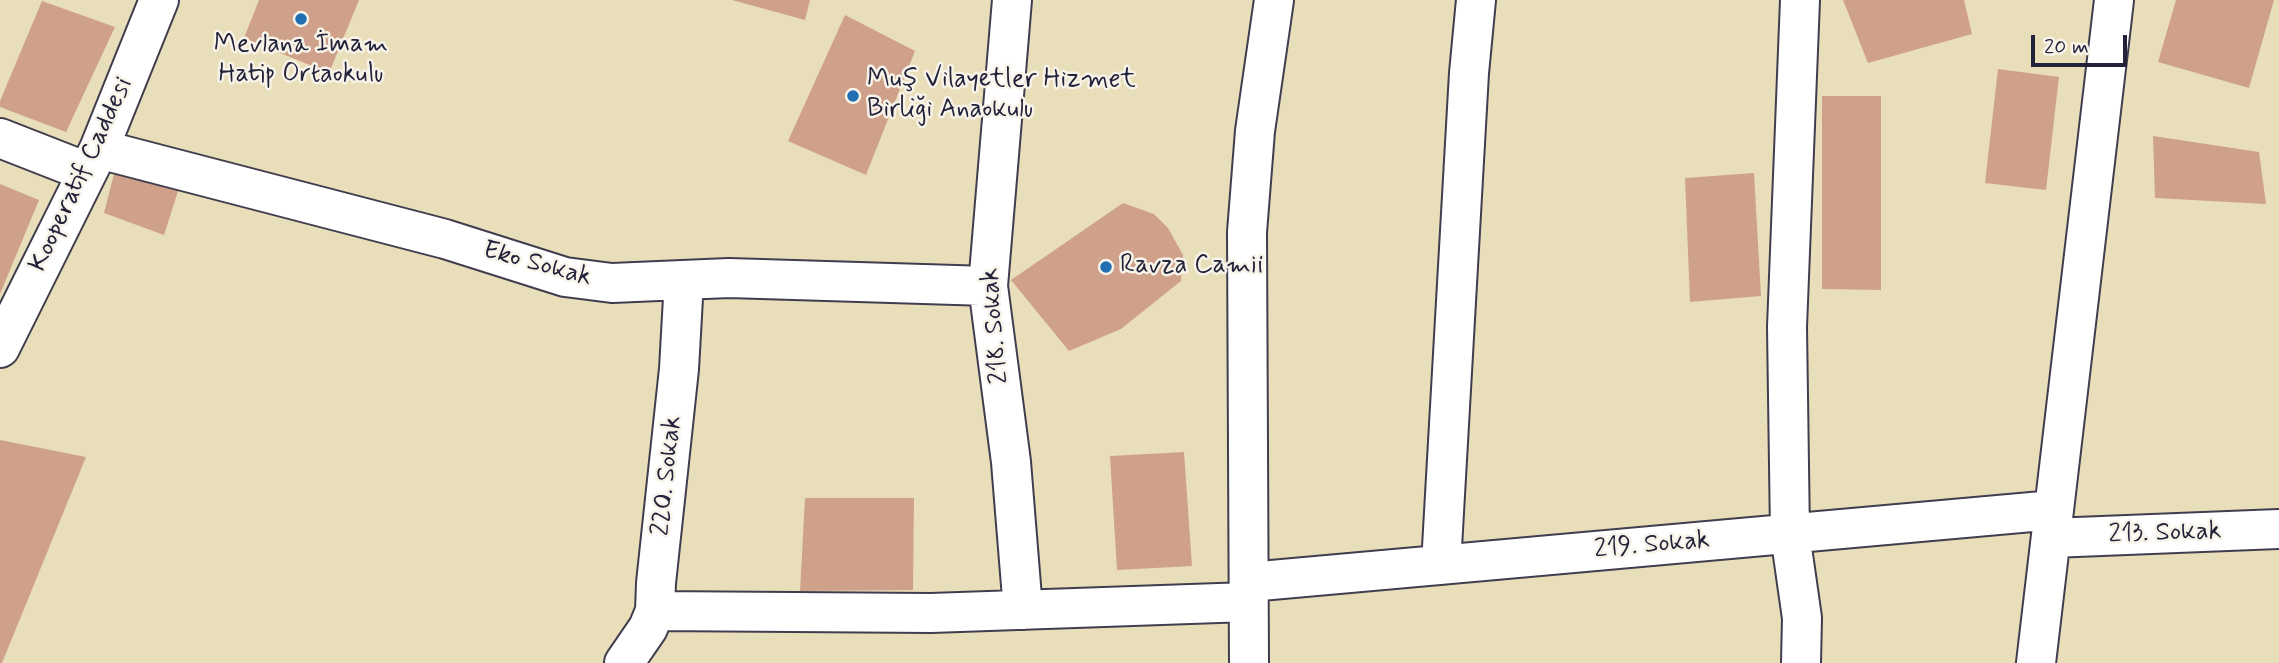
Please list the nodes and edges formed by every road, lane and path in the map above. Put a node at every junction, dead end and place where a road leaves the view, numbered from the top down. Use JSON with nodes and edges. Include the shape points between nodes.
{"nodes":[{"id":1,"x":159,"y":0,"type":"edge"},
{"id":2,"x":1012,"y":0,"type":"edge"},
{"id":3,"x":1274,"y":0,"type":"edge"},
{"id":4,"x":1476,"y":0,"type":"edge"},
{"id":5,"x":1800,"y":0,"type":"edge"},
{"id":6,"x":2114,"y":0,"type":"edge"},
{"id":7,"x":0,"y":138,"type":"edge"},
{"id":8,"x":93,"y":161,"type":"junction"},
{"id":9,"x":684,"y":280,"type":"junction"},
{"id":10,"x":988,"y":286,"type":"junction"},
{"id":11,"x":0,"y":348,"type":"edge"},
{"id":12,"x":2052,"y":524,"type":"junction"},
{"id":13,"x":2279,"y":529,"type":"edge"},
{"id":14,"x":1790,"y":534,"type":"junction"},
{"id":15,"x":1441,"y":565,"type":"junction"},
{"id":16,"x":1249,"y":592,"type":"junction"},
{"id":17,"x":1023,"y":610,"type":"junction"},
{"id":18,"x":655,"y":611,"type":"junction"},
{"id":19,"x":624,"y":663,"type":"edge"},
{"id":20,"x":1249,"y":663,"type":"edge"},
{"id":21,"x":1801,"y":663,"type":"edge"},
{"id":22,"x":2036,"y":663,"type":"edge"}],
"edges":[{"from":1,"to":8,"type":"street","name":"Kooperatif Caddesi"},
{"from":2,"to":10,"type":"street","name":"218. Sokak"},
{"from":3,"to":16,"type":"street","via":[[1255,131],[1247,232]]},
{"from":4,"to":15,"type":"street"},
{"from":5,"to":14,"type":"street","via":[[1787,327]]},
{"from":6,"to":12,"type":"street"},
{"from":7,"to":8,"type":"street","name":"Eko Sokak"},
{"from":8,"to":9,"type":"street","name":"Eko Sokak","via":[[445,239],[565,276],[612,283]]},
{"from":8,"to":11,"type":"street","name":"Kooperatif Caddesi"},
{"from":9,"to":10,"type":"street","name":"Eko Sokak"},
{"from":9,"to":18,"type":"street","name":"220. Sokak"},
{"from":10,"to":17,"type":"street","name":"218. Sokak"},
{"from":12,"to":13,"type":"street","name":"213. Sokak"},
{"from":12,"to":14,"type":"street","name":"219. Sokak"},
{"from":12,"to":22,"type":"street"},
{"from":14,"to":15,"type":"street","name":"219. Sokak"},
{"from":14,"to":21,"type":"street","via":[[1802,618]]},
{"from":15,"to":16,"type":"street","name":"219. Sokak"},
{"from":16,"to":17,"type":"street","name":"219. Sokak"},
{"from":16,"to":20,"type":"street"},
{"from":17,"to":18,"type":"street","name":"219. Sokak"},
{"from":18,"to":19,"type":"street","name":"220. Sokak"}]}
